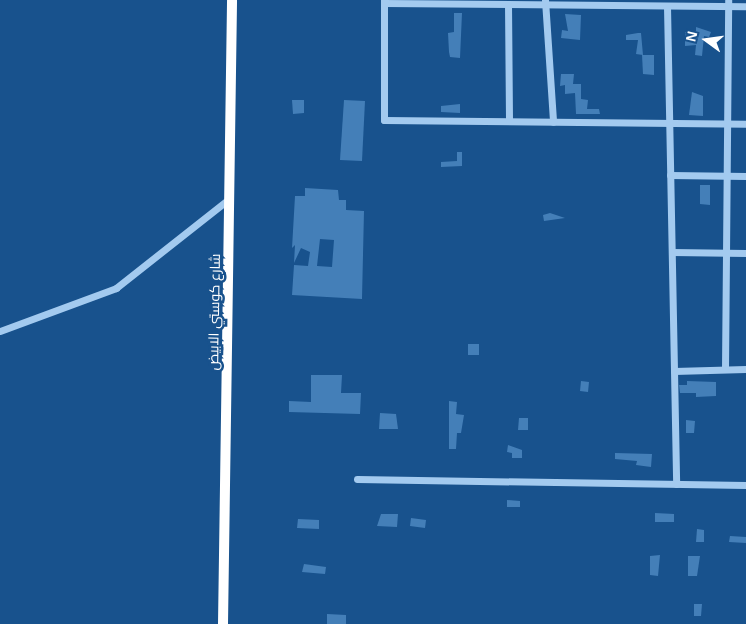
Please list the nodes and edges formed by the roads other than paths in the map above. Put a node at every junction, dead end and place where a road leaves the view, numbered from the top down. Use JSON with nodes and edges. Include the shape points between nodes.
{"nodes":[{"id":1,"x":232,"y":0,"type":"edge"},
{"id":2,"x":384,"y":2,"type":"edge"},
{"id":3,"x":431,"y":2,"type":"edge"},
{"id":4,"x":490,"y":2,"type":"edge"},
{"id":5,"x":545,"y":2,"type":"edge"},
{"id":6,"x":678,"y":3,"type":"edge"},
{"id":7,"x":728,"y":3,"type":"edge"},
{"id":8,"x":508,"y":4,"type":"junction"},
{"id":9,"x":667,"y":6,"type":"junction"},
{"id":10,"x":746,"y":6,"type":"edge"},
{"id":11,"x":509,"y":121,"type":"junction"},
{"id":12,"x":553,"y":122,"type":"junction"},
{"id":13,"x":669,"y":123,"type":"junction"},
{"id":14,"x":726,"y":124,"type":"junction"},
{"id":15,"x":746,"y":124,"type":"edge"},
{"id":16,"x":670,"y":176,"type":"junction"},
{"id":17,"x":725,"y":176,"type":"junction"},
{"id":18,"x":746,"y":176,"type":"edge"},
{"id":19,"x":230,"y":198,"type":"junction"},
{"id":20,"x":672,"y":252,"type":"junction"},
{"id":21,"x":725,"y":253,"type":"junction"},
{"id":22,"x":746,"y":253,"type":"edge"},
{"id":23,"x":0,"y":331,"type":"edge"},
{"id":24,"x":746,"y":368,"type":"edge"},
{"id":25,"x":725,"y":369,"type":"junction"},
{"id":26,"x":674,"y":371,"type":"junction"},
{"id":27,"x":357,"y":479,"type":"dead end"},
{"id":28,"x":676,"y":484,"type":"junction"},
{"id":29,"x":746,"y":485,"type":"edge"},
{"id":30,"x":223,"y":624,"type":"edge"}],
"edges":[{"from":1,"to":19,"type":"highway","name":"شارع كوستي الابيض"},
{"from":2,"to":3,"type":"street"},
{"from":2,"to":11,"type":"street","via":[[384,120]]},
{"from":3,"to":4,"type":"street"},
{"from":4,"to":8,"type":"street"},
{"from":5,"to":8,"type":"street"},
{"from":5,"to":9,"type":"street"},
{"from":5,"to":12,"type":"street"},
{"from":6,"to":7,"type":"street"},
{"from":6,"to":9,"type":"street"},
{"from":7,"to":10,"type":"street"},
{"from":7,"to":14,"type":"street"},
{"from":8,"to":11,"type":"street"},
{"from":9,"to":13,"type":"street"},
{"from":11,"to":12,"type":"street"},
{"from":12,"to":13,"type":"street"},
{"from":13,"to":14,"type":"street"},
{"from":13,"to":16,"type":"street"},
{"from":14,"to":15,"type":"street"},
{"from":14,"to":17,"type":"street"},
{"from":16,"to":17,"type":"street"},
{"from":16,"to":20,"type":"street"},
{"from":17,"to":18,"type":"street"},
{"from":17,"to":21,"type":"street"},
{"from":19,"to":23,"type":"street","via":[[116,288]]},
{"from":19,"to":30,"type":"highway","name":"شارع كوستي الابيض"},
{"from":20,"to":21,"type":"street"},
{"from":20,"to":26,"type":"street"},
{"from":21,"to":22,"type":"street"},
{"from":21,"to":25,"type":"street"},
{"from":24,"to":25,"type":"street"},
{"from":25,"to":26,"type":"street"},
{"from":26,"to":28,"type":"street"},
{"from":27,"to":28,"type":"street"},
{"from":28,"to":29,"type":"street"}]}
